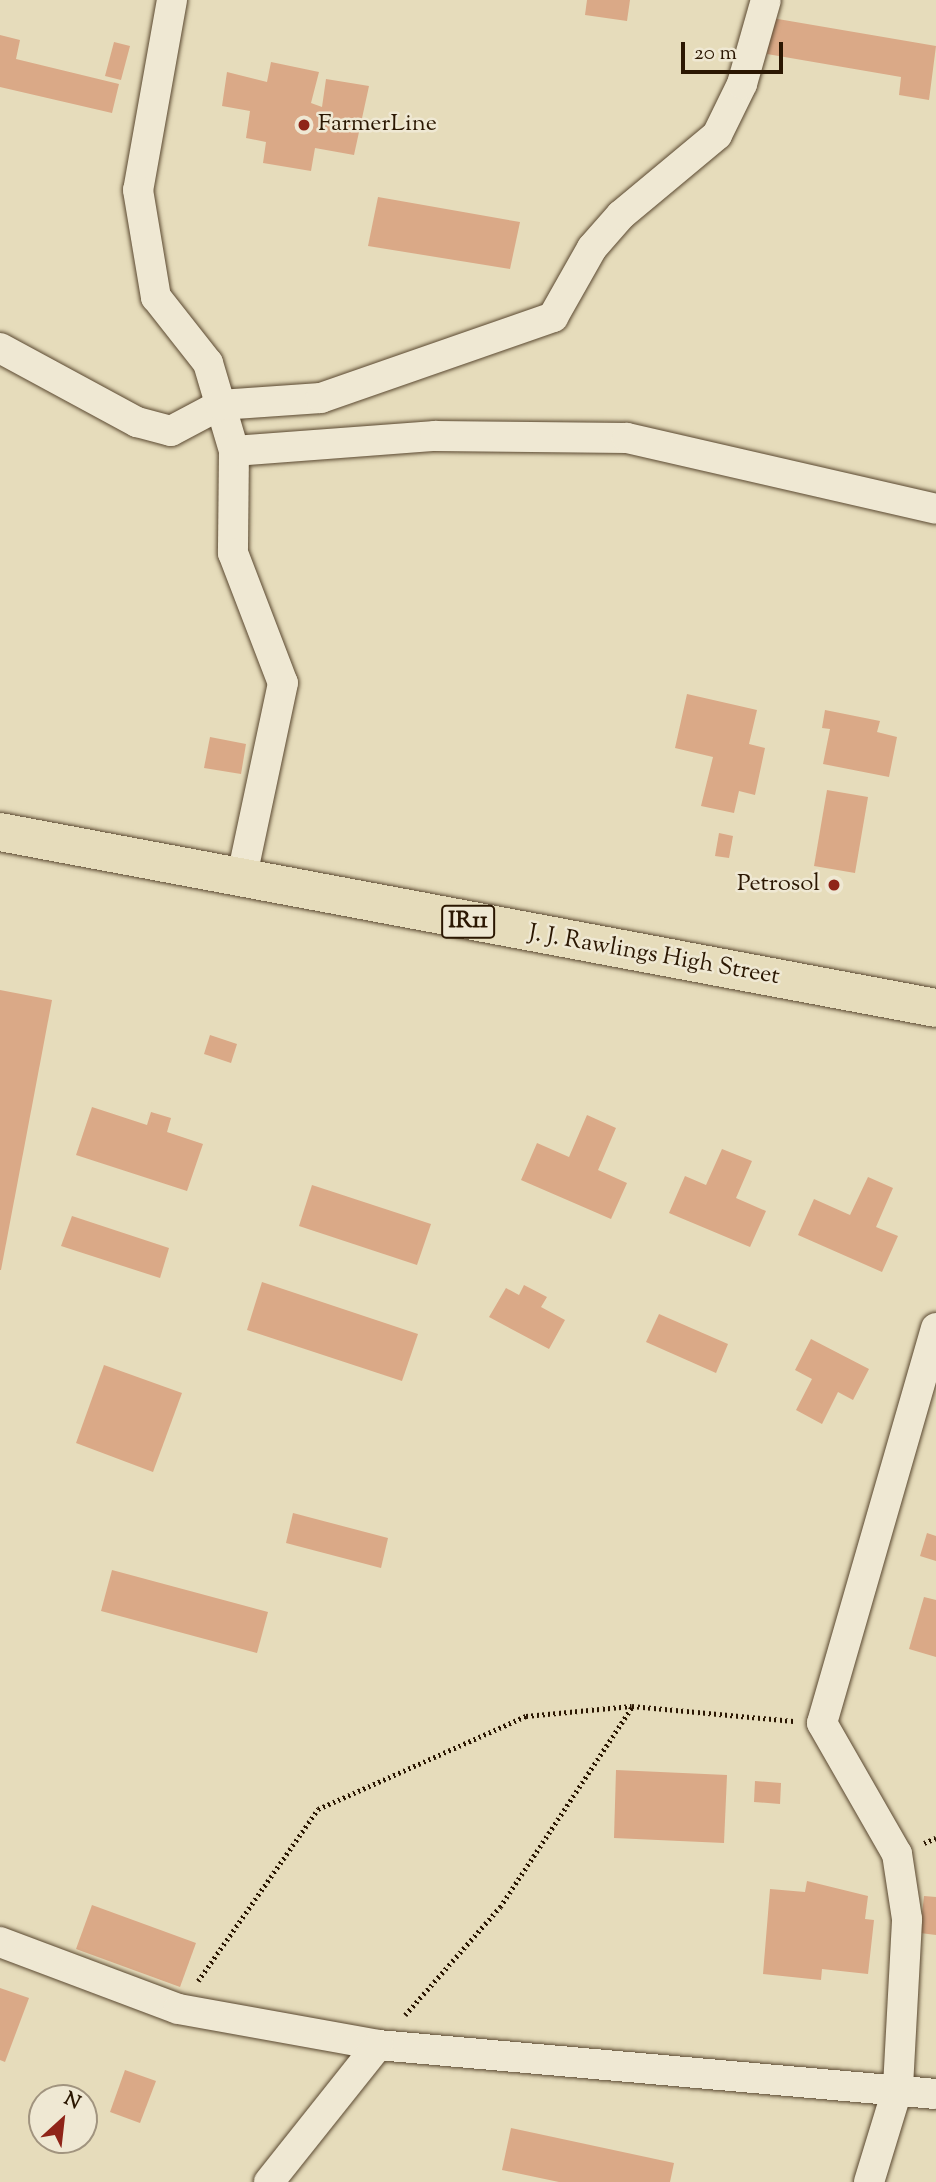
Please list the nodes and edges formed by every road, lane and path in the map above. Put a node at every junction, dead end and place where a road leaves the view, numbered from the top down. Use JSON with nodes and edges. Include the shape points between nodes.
{"nodes":[{"id":1,"x":172,"y":0,"type":"edge"},
{"id":2,"x":766,"y":0,"type":"edge"},
{"id":3,"x":0,"y":348,"type":"edge"},
{"id":4,"x":220,"y":405,"type":"junction"},
{"id":5,"x":234,"y":451,"type":"junction"},
{"id":6,"x":936,"y":509,"type":"edge"},
{"id":7,"x":0,"y":832,"type":"edge"},
{"id":8,"x":242,"y":880,"type":"junction"},
{"id":9,"x":936,"y":1008,"type":"edge"},
{"id":10,"x":936,"y":1328,"type":"edge"},
{"id":11,"x":632,"y":1706,"type":"junction"},
{"id":12,"x":822,"y":1723,"type":"junction"},
{"id":13,"x":0,"y":1941,"type":"edge"},
{"id":14,"x":178,"y":2009,"type":"junction"},
{"id":15,"x":378,"y":2045,"type":"junction"},
{"id":16,"x":898,"y":2087,"type":"junction"},
{"id":17,"x":936,"y":2094,"type":"edge"},
{"id":18,"x":269,"y":2182,"type":"edge"},
{"id":19,"x":869,"y":2182,"type":"edge"}],
"edges":[{"from":1,"to":4,"type":"street","via":[[138,190],[156,297],[208,363]]},
{"from":2,"to":4,"type":"street","via":[[742,84],[717,135],[621,215],[592,247],[552,317],[321,398]]},
{"from":3,"to":4,"type":"street","via":[[137,422],[171,431]]},
{"from":4,"to":5,"type":"street"},
{"from":5,"to":6,"type":"street","via":[[435,436],[627,438]]},
{"from":5,"to":8,"type":"street","via":[[233,553],[283,683]]},
{"from":7,"to":8,"type":"main road","name":"J. J. Rawlings High Street","number":"IR11"},
{"from":8,"to":9,"type":"main road","name":"J. J. Rawlings High Street","number":"IR11"},
{"from":10,"to":12,"type":"street"},
{"from":11,"to":12,"type":"path"},
{"from":11,"to":14,"type":"path","via":[[526,1716],[318,1809]]},
{"from":11,"to":15,"type":"path","via":[[500,1907]]},
{"from":12,"to":16,"type":"street","via":[[897,1854],[907,1919]]},
{"from":13,"to":14,"type":"street"},
{"from":14,"to":15,"type":"street"},
{"from":15,"to":16,"type":"street"},
{"from":15,"to":18,"type":"street"},
{"from":16,"to":17,"type":"street"},
{"from":16,"to":19,"type":"street"}]}
